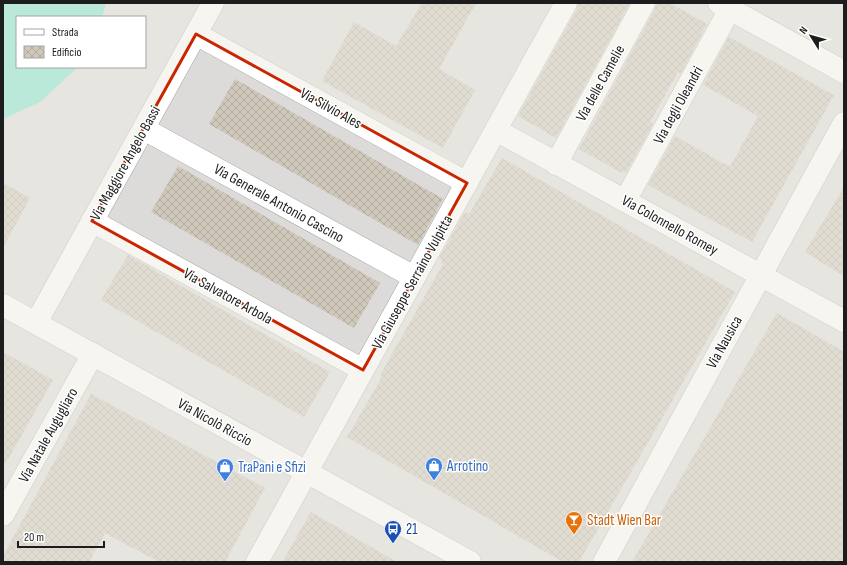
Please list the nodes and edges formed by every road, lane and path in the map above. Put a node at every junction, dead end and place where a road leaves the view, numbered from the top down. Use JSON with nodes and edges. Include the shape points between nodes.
{"nodes":[{"id":1,"x":213,"y":3,"type":"edge"},
{"id":2,"x":566,"y":3,"type":"edge"},
{"id":3,"x":644,"y":3,"type":"edge"},
{"id":4,"x":725,"y":6,"type":"edge"},
{"id":5,"x":196,"y":34,"type":"junction"},
{"id":6,"x":844,"y":72,"type":"edge"},
{"id":7,"x":844,"y":122,"type":"edge"},
{"id":8,"x":144,"y":129,"type":"junction"},
{"id":9,"x":496,"y":130,"type":"junction"},
{"id":10,"x":556,"y":164,"type":"junction"},
{"id":11,"x":467,"y":183,"type":"junction"},
{"id":12,"x":625,"y":201,"type":"junction"},
{"id":13,"x":92,"y":222,"type":"junction"},
{"id":14,"x":761,"y":275,"type":"junction"},
{"id":15,"x":414,"y":277,"type":"junction"},
{"id":16,"x":3,"y":305,"type":"edge"},
{"id":17,"x":844,"y":321,"type":"edge"},
{"id":18,"x":36,"y":323,"type":"junction"},
{"id":19,"x":93,"y":354,"type":"junction"},
{"id":20,"x":363,"y":370,"type":"junction"},
{"id":21,"x":307,"y":472,"type":"junction"},
{"id":22,"x":3,"y":515,"type":"edge"},
{"id":23,"x":257,"y":562,"type":"edge"},
{"id":24,"x":470,"y":562,"type":"edge"},
{"id":25,"x":604,"y":562,"type":"edge"}],
"edges":[{"from":1,"to":5,"type":"street","name":"Via Maggiore Angelo Bassi"},
{"from":2,"to":9,"type":"street","name":"Via Giuseppe Serraino Vulpitta"},
{"from":3,"to":10,"type":"street","name":"Via delle Camelie"},
{"from":4,"to":6,"type":"street"},
{"from":4,"to":12,"type":"street","name":"Via degli Oleandri"},
{"from":5,"to":8,"type":"street","name":"Via Maggiore Angelo Bassi"},
{"from":5,"to":11,"type":"street","name":"Via Silvio Ales"},
{"from":7,"to":14,"type":"street","name":"Via Nausica"},
{"from":8,"to":13,"type":"street","name":"Via Maggiore Angelo Bassi"},
{"from":8,"to":15,"type":"street","name":"Via Generale Antonio Cascino"},
{"from":9,"to":10,"type":"street","name":"Via Colonnello Romey"},
{"from":9,"to":11,"type":"street","name":"Via Giuseppe Serraino Vulpitta"},
{"from":10,"to":12,"type":"street","name":"Via Colonnello Romey"},
{"from":11,"to":15,"type":"street","name":"Via Giuseppe Serraino Vulpitta"},
{"from":12,"to":14,"type":"street","name":"Via Colonnello Romey"},
{"from":13,"to":18,"type":"street","name":"Via Maggiore Angelo Bassi"},
{"from":13,"to":20,"type":"street","name":"Via Salvatore Arbola"},
{"from":14,"to":17,"type":"street","name":"Via Colonnello Romey"},
{"from":14,"to":25,"type":"street","name":"Via Nausica"},
{"from":15,"to":20,"type":"street","name":"Via Giuseppe Serraino Vulpitta"},
{"from":16,"to":18,"type":"street","name":"Via Nicolò Riccio"},
{"from":18,"to":19,"type":"street","name":"Via Nicolò Riccio"},
{"from":19,"to":21,"type":"street","name":"Via Nicolò Riccio"},
{"from":19,"to":22,"type":"street","name":"Via Natale Augugliaro"},
{"from":20,"to":21,"type":"street","name":"Via Giuseppe Serraino Vulpitta"},
{"from":21,"to":23,"type":"street","name":"Via Giuseppe Serraino Vulpitta"},
{"from":21,"to":24,"type":"street","name":"Via Nicolò Riccio"}]}
